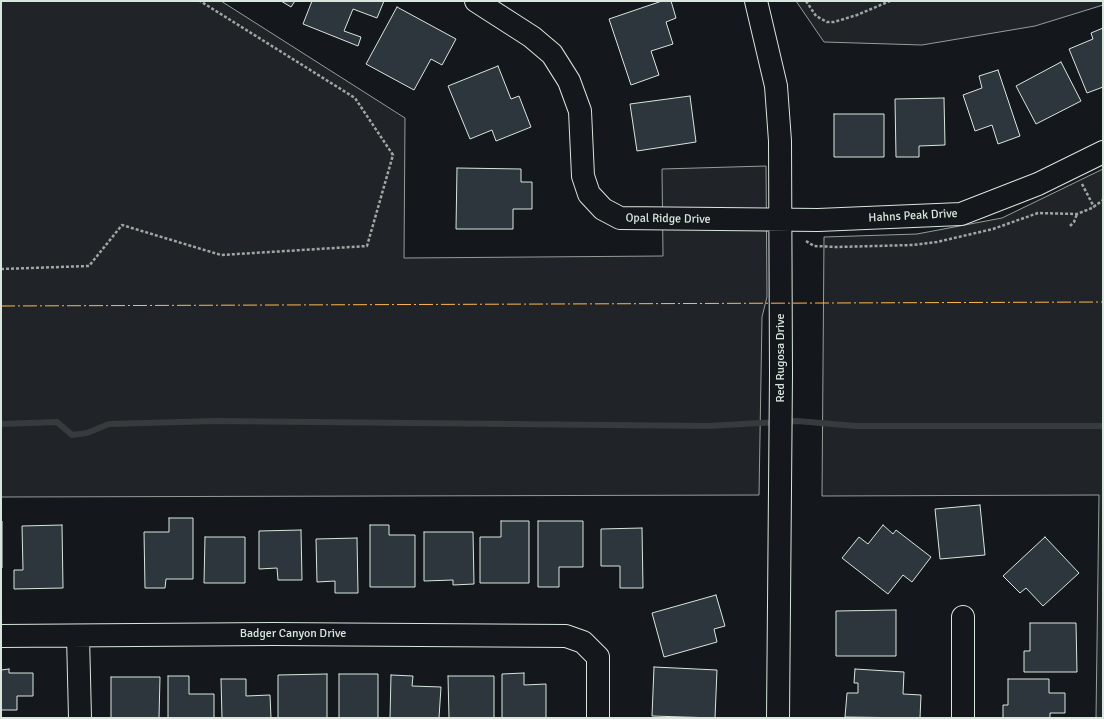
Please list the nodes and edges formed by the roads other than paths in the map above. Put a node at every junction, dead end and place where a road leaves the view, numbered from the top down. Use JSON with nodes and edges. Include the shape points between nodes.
{"nodes":[{"id":1,"x":476,"y":1,"type":"edge"},
{"id":2,"x":756,"y":1,"type":"edge"},
{"id":3,"x":1103,"y":152,"type":"edge"},
{"id":4,"x":781,"y":220,"type":"junction"},
{"id":5,"x":963,"y":617,"type":"dead end"},
{"id":6,"x":1,"y":636,"type":"edge"},
{"id":7,"x":78,"y":636,"type":"junction"},
{"id":8,"x":80,"y":718,"type":"edge"},
{"id":9,"x":598,"y":718,"type":"edge"},
{"id":10,"x":778,"y":718,"type":"edge"},
{"id":11,"x":962,"y":718,"type":"edge"}],
"edges":[{"from":1,"to":4,"type":"street","name":"Opal Ridge Drive","via":[[532,37],[552,54],[569,81],[580,111],[583,176],[589,194],[604,209],[620,218]]},
{"from":2,"to":4,"type":"street","name":"Red Rugosa Drive","via":[[776,86]]},
{"from":3,"to":4,"type":"street","name":"Hahns Peak Drive","via":[[1038,184],[960,214]]},
{"from":4,"to":10,"type":"street","name":"Red Rugosa Drive"},
{"from":5,"to":11,"type":"street"},
{"from":6,"to":7,"type":"street","name":"Badger Canyon Drive"},
{"from":7,"to":8,"type":"street"},
{"from":7,"to":9,"type":"street","name":"Badger Canyon Drive","via":[[566,636],[583,642],[598,657]]}]}
